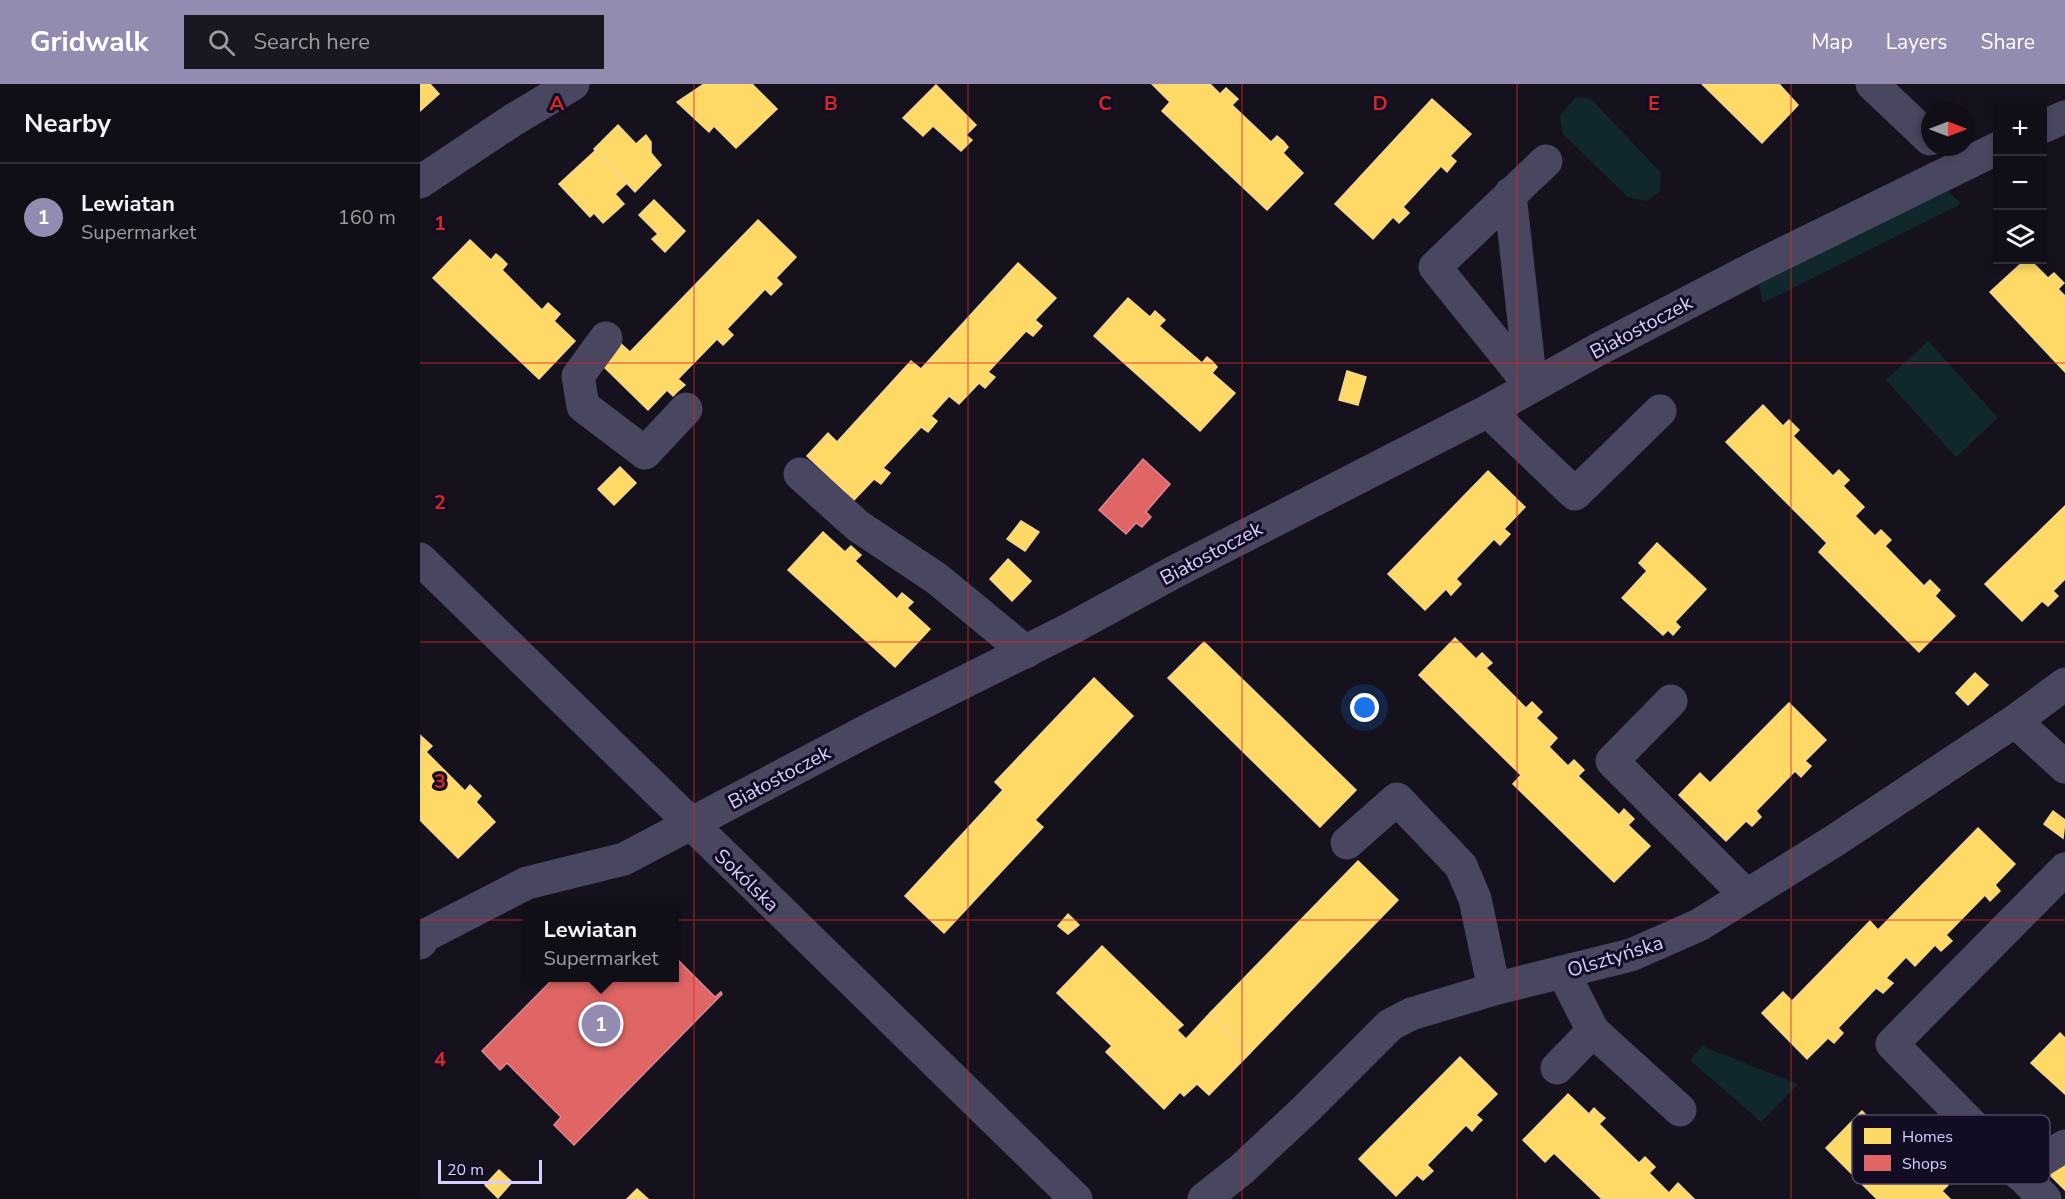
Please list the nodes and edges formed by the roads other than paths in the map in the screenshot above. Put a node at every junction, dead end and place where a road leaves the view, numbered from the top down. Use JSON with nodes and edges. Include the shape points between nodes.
{"nodes":[{"id":1,"x":573,"y":84,"type":"edge"},
{"id":2,"x":1872,"y":84,"type":"edge"},
{"id":3,"x":2065,"y":117,"type":"edge"},
{"id":4,"x":2047,"y":125,"type":"edge"},
{"id":5,"x":1921,"y":130,"type":"edge"},
{"id":6,"x":1993,"y":149,"type":"edge"},
{"id":7,"x":1947,"y":157,"type":"edge"},
{"id":8,"x":1546,"y":161,"type":"dead end"},
{"id":9,"x":420,"y":182,"type":"edge"},
{"id":10,"x":1510,"y":194,"type":"junction"},
{"id":11,"x":606,"y":338,"type":"dead end"},
{"id":12,"x":1531,"y":386,"type":"junction"},
{"id":13,"x":686,"y":409,"type":"dead end"},
{"id":14,"x":1488,"y":411,"type":"junction"},
{"id":15,"x":1660,"y":411,"type":"dead end"},
{"id":16,"x":800,"y":474,"type":"dead end"},
{"id":17,"x":420,"y":559,"type":"edge"},
{"id":18,"x":1026,"y":652,"type":"junction"},
{"id":19,"x":2065,"y":684,"type":"edge"},
{"id":20,"x":1671,"y":701,"type":"dead end"},
{"id":21,"x":2015,"y":721,"type":"junction"},
{"id":22,"x":2065,"y":767,"type":"edge"},
{"id":23,"x":689,"y":825,"type":"junction"},
{"id":24,"x":1347,"y":843,"type":"dead end"},
{"id":25,"x":2065,"y":868,"type":"edge"},
{"id":26,"x":1746,"y":895,"type":"junction"},
{"id":27,"x":422,"y":935,"type":"edge"},
{"id":28,"x":1563,"y":972,"type":"junction"},
{"id":29,"x":1494,"y":989,"type":"junction"},
{"id":30,"x":1593,"y":1031,"type":"junction"},
{"id":31,"x":1557,"y":1068,"type":"dead end"},
{"id":32,"x":1680,"y":1110,"type":"dead end"},
{"id":33,"x":1961,"y":1115,"type":"edge"},
{"id":34,"x":2065,"y":1146,"type":"edge"},
{"id":35,"x":2050,"y":1155,"type":"edge"},
{"id":36,"x":2029,"y":1184,"type":"edge"},
{"id":37,"x":1076,"y":1199,"type":"edge"},
{"id":38,"x":1204,"y":1199,"type":"edge"},
{"id":39,"x":2045,"y":1199,"type":"edge"}],
"edges":[{"from":1,"to":9,"type":"street"},
{"from":2,"to":5,"type":"street"},
{"from":3,"to":4,"type":"street"},
{"from":6,"to":7,"type":"street","name":"Białostoczek"},
{"from":7,"to":12,"type":"street","name":"Białostoczek","via":[[1756,267]]},
{"from":8,"to":10,"type":"street"},
{"from":10,"to":12,"type":"street"},
{"from":10,"to":12,"type":"street","via":[[1435,267]]},
{"from":11,"to":13,"type":"street","via":[[578,376],[583,406],[645,453]]},
{"from":12,"to":14,"type":"street","name":"Białostoczek"},
{"from":14,"to":15,"type":"street","via":[[1575,494]]},
{"from":14,"to":18,"type":"street","name":"Białostoczek"},
{"from":16,"to":18,"type":"street","via":[[858,526],[936,578]]},
{"from":17,"to":23,"type":"street","name":"Sokólska"},
{"from":18,"to":23,"type":"street","name":"Białostoczek"},
{"from":19,"to":21,"type":"street","name":"Olsztyńska"},
{"from":20,"to":26,"type":"street","via":[[1612,761]]},
{"from":21,"to":22,"type":"street"},
{"from":21,"to":26,"type":"street","name":"Olsztyńska"},
{"from":23,"to":27,"type":"street","name":"Białostoczek","via":[[624,859],[527,883]]},
{"from":23,"to":37,"type":"street","name":"Sokólska"},
{"from":24,"to":29,"type":"street","via":[[1396,799],[1461,866],[1475,899]]},
{"from":25,"to":33,"type":"street","via":[[1892,1044]]},
{"from":26,"to":28,"type":"street","name":"Olsztyńska","via":[[1672,938],[1631,955]]},
{"from":28,"to":29,"type":"street","name":"Olsztyńska"},
{"from":28,"to":30,"type":"street"},
{"from":29,"to":38,"type":"street","name":"Olsztyńska","via":[[1411,1014],[1390,1025],[1266,1147]]},
{"from":30,"to":31,"type":"street"},
{"from":30,"to":32,"type":"street"},
{"from":34,"to":35,"type":"street"},
{"from":36,"to":39,"type":"street"}]}
